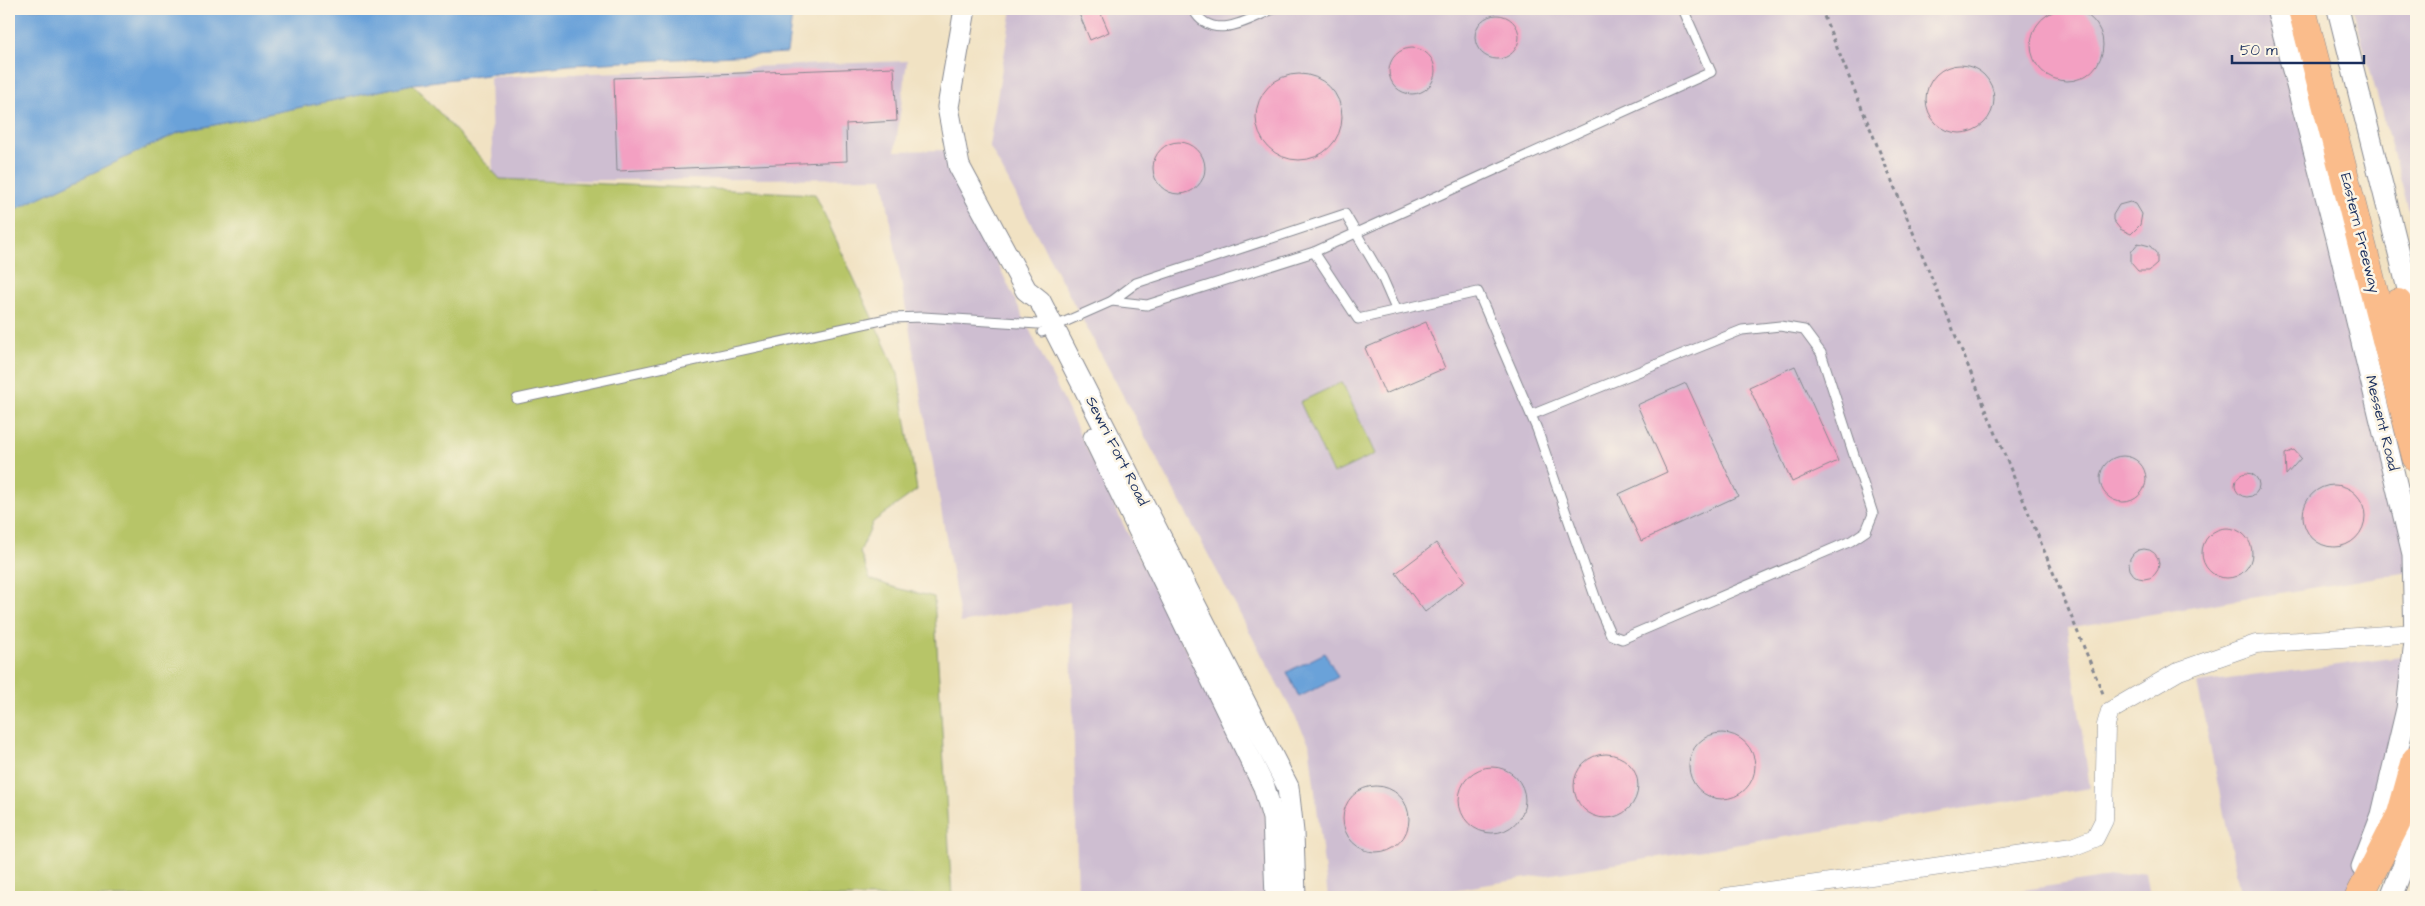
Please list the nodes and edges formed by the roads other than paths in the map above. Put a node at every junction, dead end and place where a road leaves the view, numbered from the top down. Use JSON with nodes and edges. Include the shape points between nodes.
{"nodes":[{"id":1,"x":965,"y":9,"type":"edge"},
{"id":2,"x":1193,"y":9,"type":"edge"},
{"id":3,"x":1273,"y":9,"type":"edge"},
{"id":4,"x":1683,"y":9,"type":"edge"},
{"id":5,"x":2277,"y":9,"type":"edge"},
{"id":6,"x":2302,"y":9,"type":"edge"},
{"id":7,"x":2322,"y":9,"type":"edge"},
{"id":8,"x":2338,"y":9,"type":"edge"},
{"id":9,"x":1356,"y":233,"type":"junction"},
{"id":10,"x":1314,"y":252,"type":"junction"},
{"id":11,"x":1112,"y":301,"type":"junction"},
{"id":12,"x":1396,"y":309,"type":"junction"},
{"id":13,"x":2416,"y":321,"type":"edge"},
{"id":14,"x":1045,"y":325,"type":"junction"},
{"id":15,"x":2416,"y":374,"type":"edge"},
{"id":16,"x":517,"y":399,"type":"dead end"},
{"id":17,"x":1531,"y":415,"type":"junction"},
{"id":18,"x":2416,"y":457,"type":"edge"},
{"id":19,"x":2416,"y":633,"type":"edge"},
{"id":20,"x":1229,"y":691,"type":"junction"},
{"id":21,"x":2410,"y":717,"type":"edge"},
{"id":22,"x":2416,"y":760,"type":"edge"},
{"id":23,"x":2416,"y":810,"type":"edge"},
{"id":24,"x":2416,"y":833,"type":"edge"},
{"id":25,"x":1276,"y":897,"type":"edge"},
{"id":26,"x":1295,"y":897,"type":"edge"},
{"id":27,"x":1726,"y":897,"type":"edge"},
{"id":28,"x":2350,"y":897,"type":"edge"},
{"id":29,"x":2359,"y":897,"type":"edge"},
{"id":30,"x":2379,"y":897,"type":"edge"},
{"id":31,"x":2391,"y":897,"type":"edge"}],
"edges":[{"from":1,"to":14,"type":"street","name":"Sewri Fort Road","via":[[948,107],[959,166],[1026,290],[1039,299]]},
{"from":2,"to":3,"type":"lane","via":[[1206,23],[1220,28],[1234,26]]},
{"from":4,"to":9,"type":"lane","via":[[1711,72]]},
{"from":5,"to":19,"type":"street","name":"Messent Road","via":[[2336,234],[2413,554]]},
{"from":6,"to":18,"type":"highway","name":"Eastern Freeway"},
{"from":7,"to":15,"type":"highway","name":"Eastern Freeway"},
{"from":8,"to":13,"type":"street"},
{"from":9,"to":10,"type":"lane"},
{"from":9,"to":11,"type":"lane","via":[[1345,214],[1136,283]]},
{"from":9,"to":12,"type":"lane","via":[[1382,277]]},
{"from":10,"to":11,"type":"lane","via":[[1147,306]]},
{"from":10,"to":12,"type":"lane","via":[[1358,318]]},
{"from":11,"to":14,"type":"lane"},
{"from":12,"to":17,"type":"lane","via":[[1478,292]]},
{"from":14,"to":16,"type":"lane","via":[[891,318]]},
{"from":14,"to":20,"type":"street","name":"Sewri Fort Road"},
{"from":17,"to":17,"type":"lane","via":[[1742,330],[1780,326],[1804,330],[1821,353],[1873,514],[1866,532],[1851,542],[1622,639],[1611,635],[1599,608]]},
{"from":19,"to":21,"type":"street","name":"Messent Road"},
{"from":19,"to":27,"type":"street","via":[[2256,644],[2178,670],[2110,711],[2106,725],[2104,820],[2095,838],[2072,847]]},
{"from":20,"to":25,"type":"street","via":[[1271,810]]},
{"from":20,"to":26,"type":"street","name":"Sewri Fort Road","via":[[1288,787]]},
{"from":21,"to":28,"type":"street","name":"Messent Road","via":[[2382,815]]},
{"from":22,"to":29,"type":"highway","via":[[2401,814]]},
{"from":23,"to":30,"type":"highway"},
{"from":24,"to":31,"type":"street"}]}
